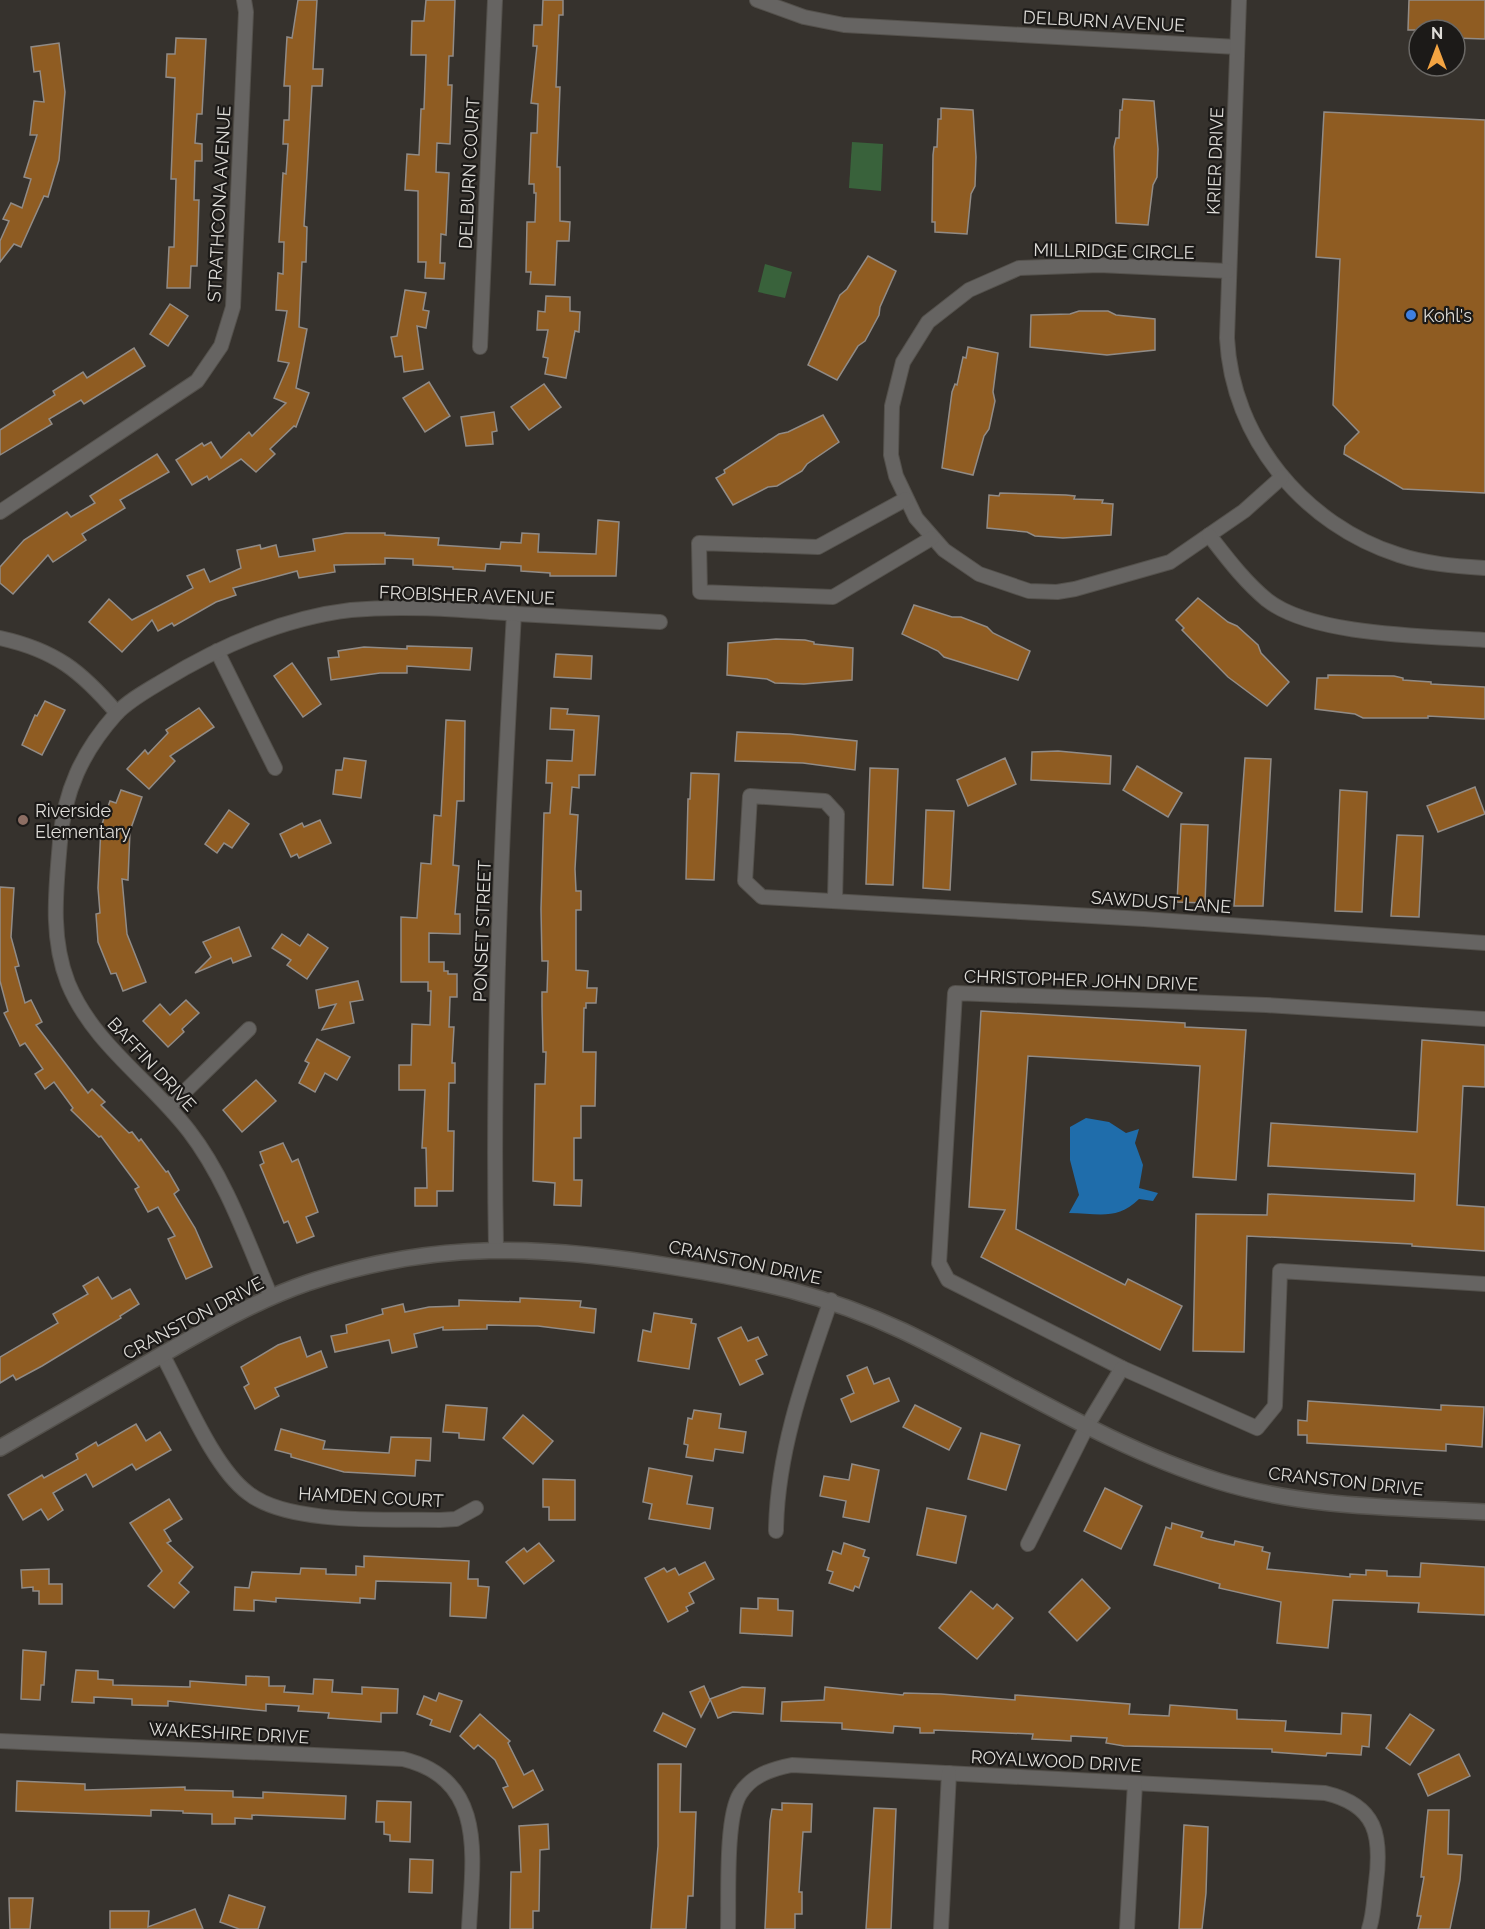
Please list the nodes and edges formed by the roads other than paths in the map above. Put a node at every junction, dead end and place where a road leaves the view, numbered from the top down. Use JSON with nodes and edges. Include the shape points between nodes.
{"nodes":[{"id":1,"x":244,"y":0,"type":"edge"},
{"id":2,"x":495,"y":0,"type":"edge"},
{"id":3,"x":757,"y":0,"type":"edge"},
{"id":4,"x":1239,"y":0,"type":"edge"},
{"id":5,"x":1237,"y":47,"type":"junction"},
{"id":6,"x":1228,"y":271,"type":"junction"},
{"id":7,"x":480,"y":347,"type":"dead end"},
{"id":8,"x":1282,"y":477,"type":"junction"},
{"id":9,"x":906,"y":499,"type":"junction"},
{"id":10,"x":0,"y":512,"type":"edge"},
{"id":11,"x":1209,"y":535,"type":"junction"},
{"id":12,"x":932,"y":538,"type":"junction"},
{"id":13,"x":1485,"y":568,"type":"edge"},
{"id":14,"x":514,"y":613,"type":"junction"},
{"id":15,"x":660,"y":622,"type":"dead end"},
{"id":16,"x":0,"y":638,"type":"edge"},
{"id":17,"x":1485,"y":640,"type":"edge"},
{"id":18,"x":216,"y":651,"type":"junction"},
{"id":19,"x":117,"y":713,"type":"junction"},
{"id":20,"x":275,"y":768,"type":"dead end"},
{"id":21,"x":835,"y":900,"type":"junction"},
{"id":22,"x":1485,"y":943,"type":"edge"},
{"id":23,"x":1485,"y":1019,"type":"edge"},
{"id":24,"x":249,"y":1029,"type":"dead end"},
{"id":25,"x":169,"y":1107,"type":"junction"},
{"id":26,"x":496,"y":1249,"type":"junction"},
{"id":27,"x":1485,"y":1284,"type":"edge"},
{"id":28,"x":271,"y":1297,"type":"junction"},
{"id":29,"x":831,"y":1300,"type":"junction"},
{"id":30,"x":162,"y":1354,"type":"junction"},
{"id":31,"x":1122,"y":1368,"type":"junction"},
{"id":32,"x":1087,"y":1426,"type":"junction"},
{"id":33,"x":0,"y":1448,"type":"edge"},
{"id":34,"x":476,"y":1508,"type":"dead end"},
{"id":35,"x":1485,"y":1512,"type":"edge"},
{"id":36,"x":776,"y":1531,"type":"dead end"},
{"id":37,"x":1028,"y":1544,"type":"dead end"},
{"id":38,"x":0,"y":1741,"type":"edge"},
{"id":39,"x":949,"y":1773,"type":"junction"},
{"id":40,"x":1135,"y":1783,"type":"junction"},
{"id":41,"x":469,"y":1929,"type":"edge"},
{"id":42,"x":728,"y":1929,"type":"edge"},
{"id":43,"x":941,"y":1929,"type":"edge"},
{"id":44,"x":1127,"y":1929,"type":"edge"},
{"id":45,"x":1370,"y":1929,"type":"edge"}],
"edges":[{"from":1,"to":10,"type":"street","name":"STRATHCONA AVENUE","via":[[237,253],[233,307],[221,346],[197,381]]},
{"from":2,"to":7,"type":"street","name":"DELBURN COURT"},
{"from":3,"to":5,"type":"street","name":"DELBURN AVENUE","via":[[804,17],[844,25]]},
{"from":4,"to":5,"type":"street","name":"KRIER DRIVE"},
{"from":5,"to":6,"type":"street","name":"KRIER DRIVE"},
{"from":6,"to":8,"type":"street","name":"KRIER DRIVE","via":[[1227,347],[1235,386],[1250,427]]},
{"from":6,"to":9,"type":"street","name":"MILLRIDGE CIRCLE","via":[[1099,265],[1019,268],[969,290],[947,305],[914,341],[892,406],[891,455]]},
{"from":8,"to":11,"type":"street","name":"MILLRIDGE CIRCLE"},
{"from":8,"to":13,"type":"street","name":"KRIER DRIVE","via":[[1321,515],[1371,544],[1418,560]]},
{"from":9,"to":12,"type":"street","name":"MILLRIDGE CIRCLE"},
{"from":9,"to":12,"type":"street","via":[[818,547],[699,543],[700,592],[833,597]]},
{"from":11,"to":12,"type":"street","name":"MILLRIDGE CIRCLE","via":[[1170,562],[1057,592],[1029,591],[979,574]]},
{"from":11,"to":17,"type":"street","via":[[1239,574],[1269,601],[1304,618],[1338,626]]},
{"from":14,"to":15,"type":"street","name":"FROBISHER AVENUE"},
{"from":14,"to":18,"type":"street","name":"FROBISHER AVENUE","via":[[407,607],[351,610],[294,622]]},
{"from":14,"to":26,"type":"street","name":"PONSET STREET","via":[[495,1129]]},
{"from":16,"to":19,"type":"street","via":[[37,647],[64,660]]},
{"from":18,"to":19,"type":"street","name":"FROBISHER AVENUE","via":[[142,693]]},
{"from":18,"to":20,"type":"street"},
{"from":19,"to":25,"type":"street","name":"BAFFIN DRIVE","via":[[71,783],[62,816],[56,932],[77,1003],[110,1048]]},
{"from":21,"to":21,"type":"street","name":"SAWDUST LANE","via":[[762,897],[745,881],[750,796],[825,801],[837,814]]},
{"from":21,"to":22,"type":"street","name":"SAWDUST LANE"},
{"from":23,"to":31,"type":"street","name":"CHRISTOPHER JOHN DRIVE","via":[[1266,1005],[955,993],[939,1263],[943,1272],[948,1280]]},
{"from":24,"to":25,"type":"street"},
{"from":25,"to":28,"type":"street","name":"BAFFIN DRIVE","via":[[216,1172]]},
{"from":26,"to":28,"type":"street","name":"CRANSTON DRIVE","via":[[395,1260],[326,1277]]},
{"from":26,"to":29,"type":"street","name":"CRANSTON DRIVE","via":[[578,1252],[653,1263],[765,1283]]},
{"from":27,"to":31,"type":"street","via":[[1280,1271],[1275,1406],[1257,1428]]},
{"from":28,"to":30,"type":"street","name":"CRANSTON DRIVE"},
{"from":29,"to":32,"type":"street","name":"CRANSTON DRIVE","via":[[905,1332]]},
{"from":29,"to":36,"type":"street","via":[[791,1421],[776,1506]]},
{"from":30,"to":33,"type":"street","name":"CRANSTON DRIVE"},
{"from":30,"to":34,"type":"street","name":"HAMDEN COURT","via":[[228,1473],[248,1494],[275,1507],[308,1515],[440,1520],[456,1519]]},
{"from":31,"to":32,"type":"street"},
{"from":32,"to":35,"type":"street","name":"CRANSTON DRIVE","via":[[1190,1472],[1265,1494],[1332,1503]]},
{"from":32,"to":37,"type":"street"},
{"from":38,"to":41,"type":"street","name":"WAKESHIRE DRIVE","via":[[404,1759],[428,1767],[450,1782],[470,1826]]},
{"from":39,"to":40,"type":"street","name":"ROYALWOOD DRIVE"},
{"from":39,"to":42,"type":"street","name":"ROYALWOOD DRIVE","via":[[792,1765],[761,1774],[740,1794],[733,1818]]},
{"from":39,"to":43,"type":"street"},
{"from":40,"to":44,"type":"street"},
{"from":40,"to":45,"type":"street","name":"ROYALWOOD DRIVE","via":[[1325,1793],[1346,1798],[1363,1810],[1375,1826],[1380,1845]]}]}
